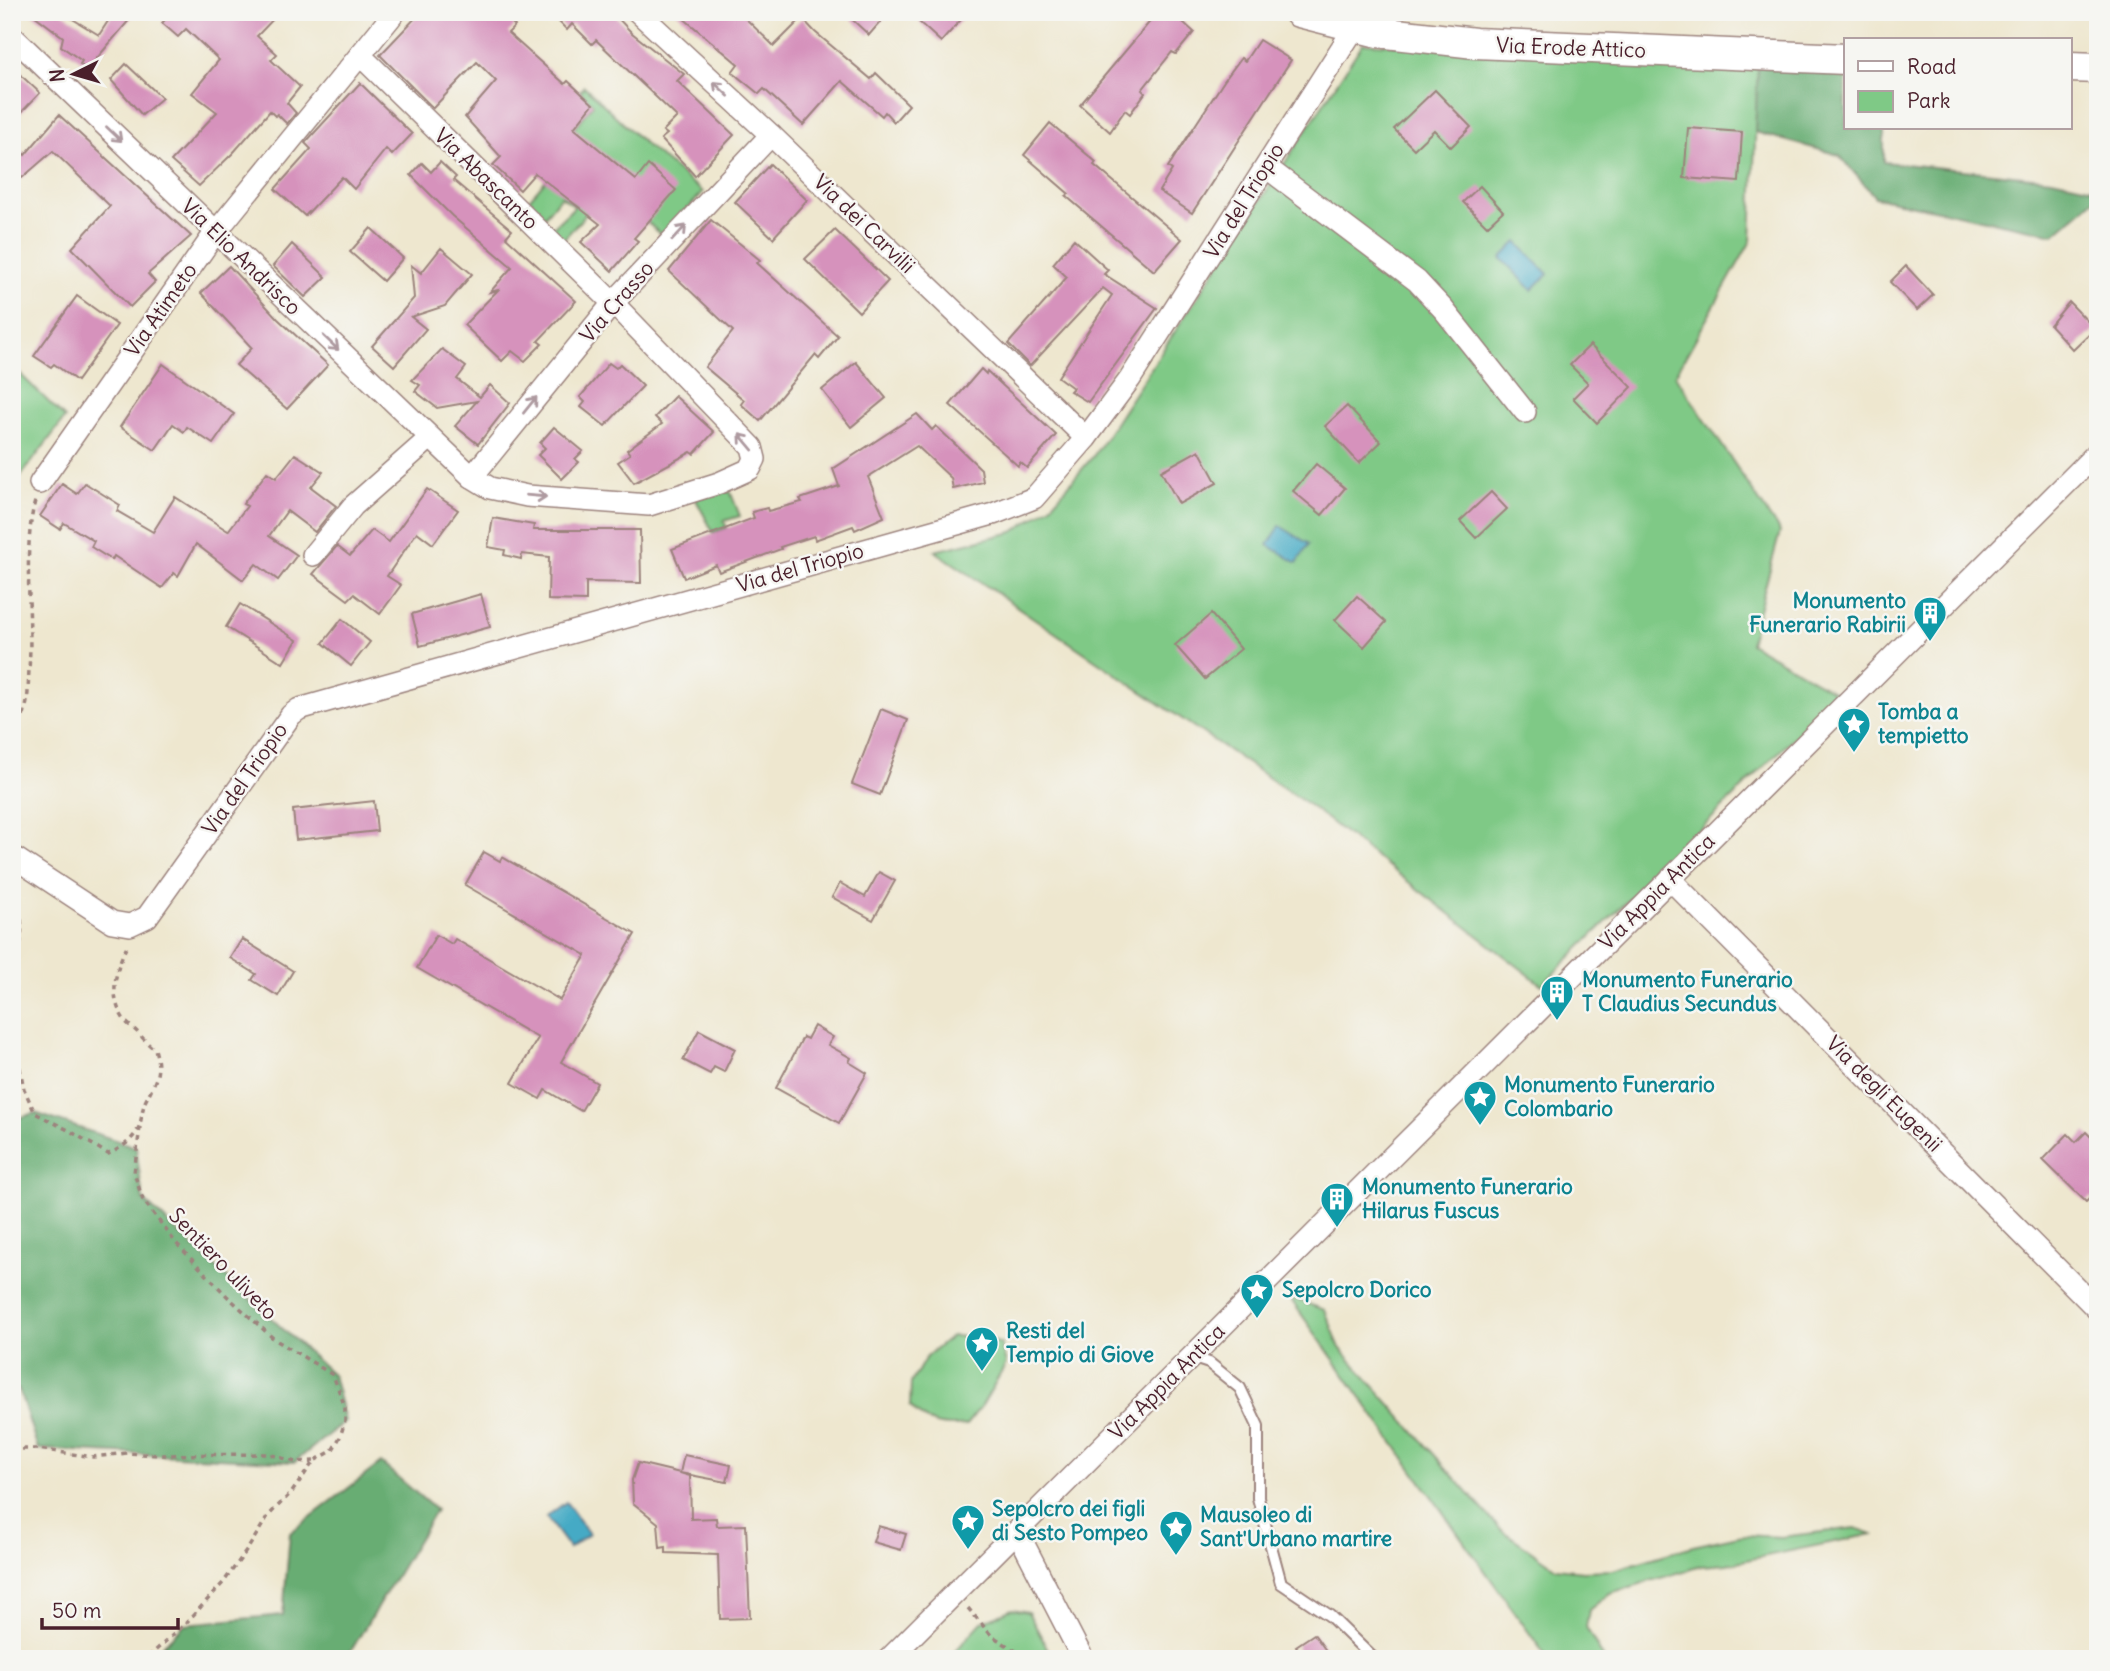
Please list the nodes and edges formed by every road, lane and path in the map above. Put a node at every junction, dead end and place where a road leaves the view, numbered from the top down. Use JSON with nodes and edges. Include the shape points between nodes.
{"nodes":[{"id":1,"x":395,"y":12,"type":"edge"},
{"id":2,"x":638,"y":12,"type":"edge"},
{"id":3,"x":1299,"y":12,"type":"edge"},
{"id":4,"x":1355,"y":27,"type":"junction"},
{"id":5,"x":12,"y":36,"type":"edge"},
{"id":6,"x":360,"y":55,"type":"junction"},
{"id":7,"x":1844,"y":58,"type":"edge"},
{"id":8,"x":2072,"y":67,"type":"edge"},
{"id":9,"x":2098,"y":68,"type":"edge"},
{"id":10,"x":771,"y":135,"type":"junction"},
{"id":11,"x":1266,"y":167,"type":"junction"},
{"id":12,"x":215,"y":233,"type":"junction"},
{"id":13,"x":613,"y":303,"type":"junction"},
{"id":14,"x":1525,"y":412,"type":"dead end"},
{"id":15,"x":430,"y":438,"type":"junction"},
{"id":16,"x":1086,"y":438,"type":"junction"},
{"id":17,"x":2098,"y":452,"type":"edge"},
{"id":18,"x":472,"y":477,"type":"junction"},
{"id":19,"x":40,"y":484,"type":"joint"},
{"id":20,"x":313,"y":555,"type":"dead end"},
{"id":21,"x":12,"y":732,"type":"edge"},
{"id":22,"x":12,"y":856,"type":"edge"},
{"id":23,"x":1670,"y":879,"type":"junction"},
{"id":24,"x":12,"y":891,"type":"edge"},
{"id":25,"x":121,"y":923,"type":"junction"},
{"id":26,"x":12,"y":985,"type":"edge"},
{"id":27,"x":12,"y":1028,"type":"edge"},
{"id":28,"x":139,"y":1127,"type":"junction"},
{"id":29,"x":2098,"y":1310,"type":"edge"},
{"id":30,"x":1191,"y":1357,"type":"junction"},
{"id":31,"x":12,"y":1449,"type":"edge"},
{"id":32,"x":314,"y":1461,"type":"junction"},
{"id":33,"x":1017,"y":1531,"type":"junction"},
{"id":34,"x":955,"y":1593,"type":"junction"},
{"id":35,"x":146,"y":1659,"type":"edge"},
{"id":36,"x":889,"y":1659,"type":"edge"},
{"id":37,"x":1028,"y":1659,"type":"edge"},
{"id":38,"x":1083,"y":1659,"type":"edge"},
{"id":39,"x":1374,"y":1659,"type":"edge"}],
"edges":[{"from":1,"to":6,"type":"street","name":"Via Atimeto"},
{"from":10,"to":2,"type":"street","name":"Via dei Carvilii","one_way":true},
{"from":3,"to":4,"type":"main road","name":"Via Erode Attico"},
{"from":4,"to":7,"type":"main road","name":"Via Erode Attico","via":[[1475,43]]},
{"from":4,"to":11,"type":"street","name":"Via del Triopio"},
{"from":5,"to":12,"type":"street","name":"Via Elio Andrisco","one_way":true},
{"from":6,"to":12,"type":"street","name":"Via Atimeto"},
{"from":6,"to":13,"type":"street","name":"Via Abascanto"},
{"from":8,"to":9,"type":"main road"},
{"from":13,"to":10,"type":"street","name":"Via Crasso","one_way":true},
{"from":10,"to":16,"type":"street","name":"Via dei Carvilii"},
{"from":11,"to":14,"type":"street","via":[[1417,282]]},
{"from":11,"to":16,"type":"street","name":"Via del Triopio","via":[[1130,379]]},
{"from":12,"to":15,"type":"street","name":"Via Elio Andrisco","one_way":true},
{"from":12,"to":19,"type":"street","name":"Via Atimeto"},
{"from":18,"to":13,"type":"street","name":"Via Crasso","one_way":true},
{"from":18,"to":13,"type":"street","name":"Via Abascanto","one_way":true,"via":[[490,488],[527,496],[649,505],[750,469],[755,459],[752,447]]},
{"from":15,"to":18,"type":"street","name":"Via Elio Andrisco"},
{"from":15,"to":20,"type":"street","via":[[353,506]]},
{"from":16,"to":25,"type":"street","name":"Via del Triopio","via":[[1034,498],[993,514],[299,709],[147,918]]},
{"from":17,"to":23,"type":"street","name":"Via Appia Antica"},
{"from":19,"to":21,"type":"path","via":[[29,542],[27,696],[24,715]]},
{"from":22,"to":25,"type":"street"},
{"from":23,"to":29,"type":"street","name":"Via degli Eugenii"},
{"from":23,"to":30,"type":"street","name":"Via Appia Antica"},
{"from":24,"to":26,"type":"path","via":[[20,907],[22,933]]},
{"from":25,"to":28,"type":"path","name":"Sentiero uliveto","via":[[129,943],[114,991],[126,1021],[155,1049],[159,1064]]},
{"from":27,"to":28,"type":"path","name":"Sentiero uliveto","via":[[24,1089],[35,1113],[108,1154],[122,1148]]},
{"from":28,"to":32,"type":"path","name":"Sentiero uliveto","via":[[134,1173],[143,1200],[168,1233],[274,1339],[333,1375],[345,1407],[345,1422],[332,1451]]},
{"from":30,"to":33,"type":"street","name":"Via Appia Antica"},
{"from":30,"to":39,"type":"lane","via":[[1209,1363],[1240,1388],[1258,1426],[1258,1498],[1282,1583],[1330,1616]]},
{"from":31,"to":32,"type":"path","via":[[38,1448],[93,1457],[269,1454],[295,1462]]},
{"from":32,"to":35,"type":"path","name":"Sentiero uliveto","via":[[268,1516],[223,1583]]},
{"from":33,"to":34,"type":"street","name":"Via Appia Antica"},
{"from":33,"to":38,"type":"street"},
{"from":34,"to":36,"type":"street","name":"Via Appia Antica"},
{"from":34,"to":37,"type":"path","via":[[991,1635]]}]}
